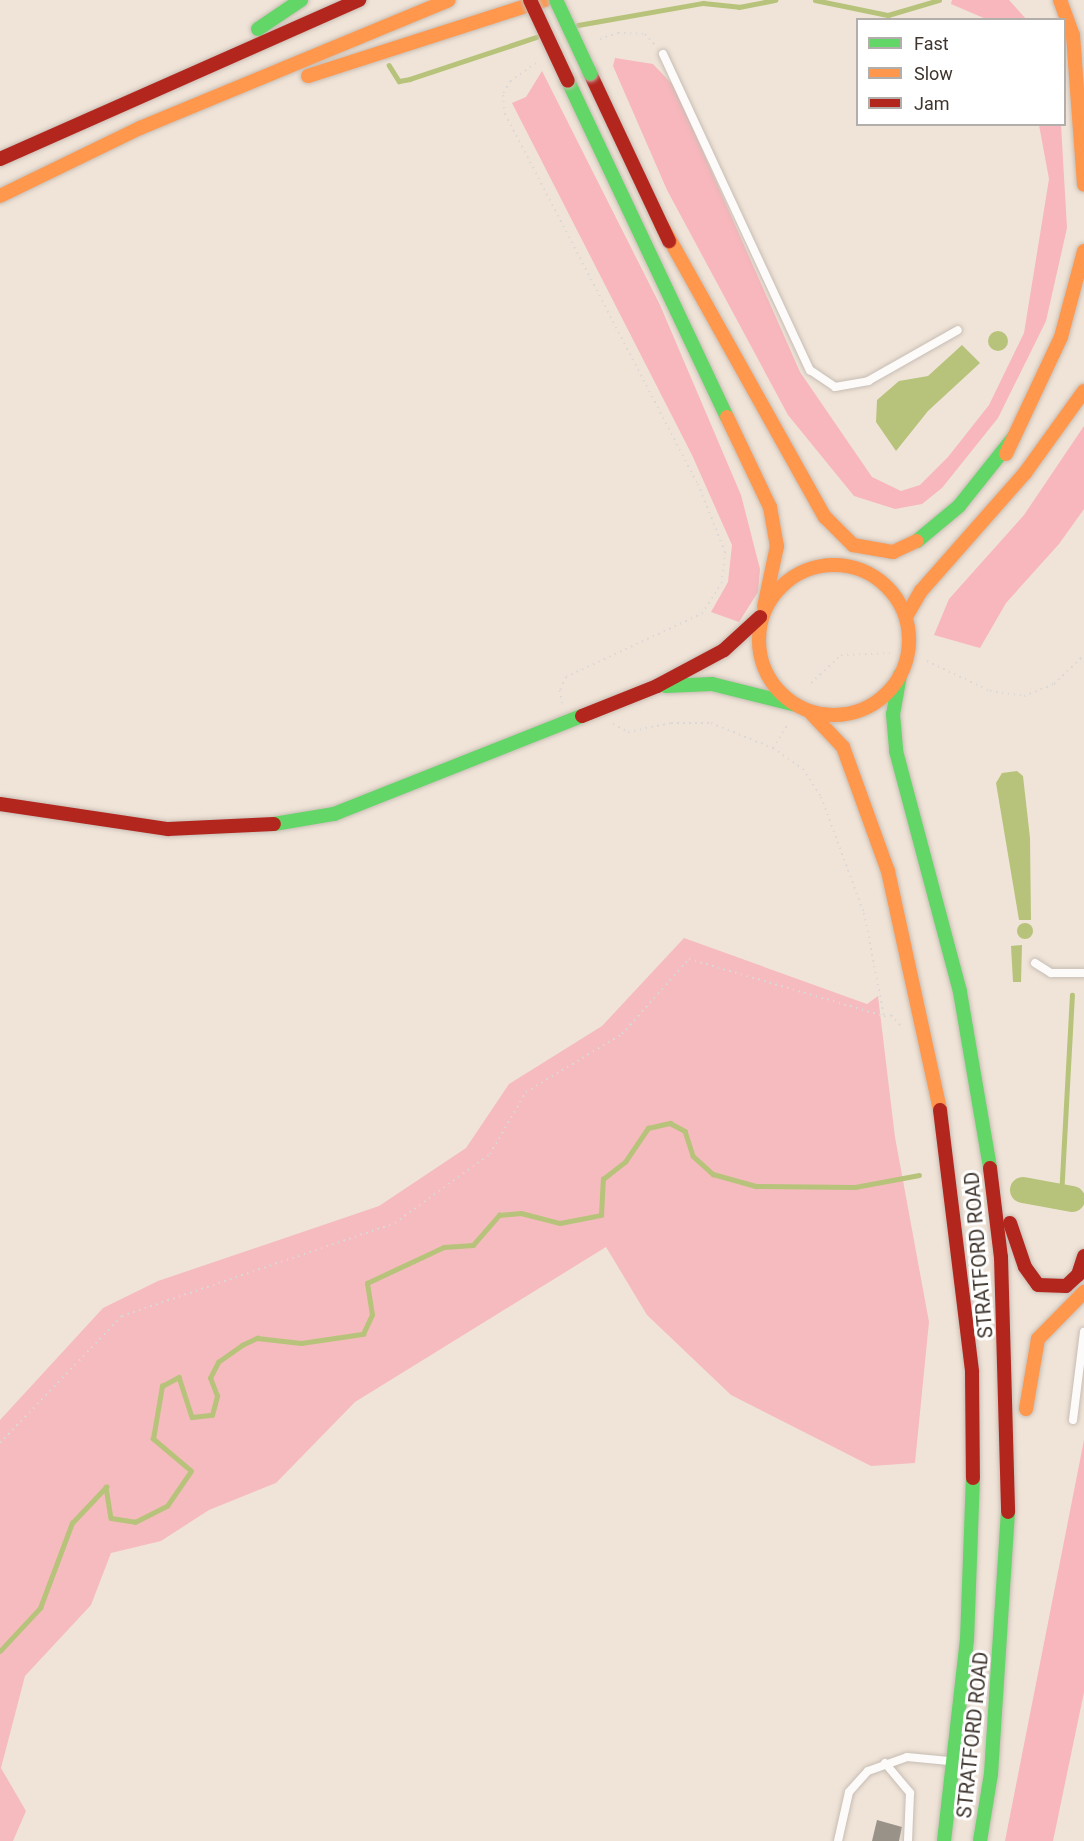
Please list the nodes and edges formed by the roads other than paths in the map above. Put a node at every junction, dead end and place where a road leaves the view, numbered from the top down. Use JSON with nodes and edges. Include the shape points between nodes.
{"nodes":[{"id":1,"x":301,"y":0,"type":"edge"},
{"id":2,"x":359,"y":0,"type":"edge"},
{"id":3,"x":449,"y":0,"type":"edge"},
{"id":4,"x":530,"y":0,"type":"edge"},
{"id":5,"x":545,"y":0,"type":"edge"},
{"id":6,"x":556,"y":0,"type":"edge"},
{"id":7,"x":1060,"y":0,"type":"edge"},
{"id":8,"x":663,"y":54,"type":"road end"},
{"id":9,"x":211,"y":61,"type":"junction"},
{"id":10,"x":140,"y":128,"type":"junction"},
{"id":11,"x":0,"y":159,"type":"edge"},
{"id":12,"x":1084,"y":185,"type":"edge"},
{"id":13,"x":0,"y":196,"type":"edge"},
{"id":14,"x":661,"y":224,"type":"junction"},
{"id":15,"x":1084,"y":251,"type":"edge"},
{"id":16,"x":958,"y":330,"type":"dead end"},
{"id":17,"x":1084,"y":391,"type":"edge"},
{"id":18,"x":1014,"y":438,"type":"junction"},
{"id":19,"x":811,"y":525,"type":"dead end"},
{"id":20,"x":830,"y":550,"type":"dead end"},
{"id":21,"x":856,"y":567,"type":"junction"},
{"id":22,"x":762,"y":612,"type":"junction"},
{"id":23,"x":906,"y":615,"type":"junction"},
{"id":24,"x":900,"y":675,"type":"junction"},
{"id":25,"x":657,"y":686,"type":"junction"},
{"id":26,"x":794,"y":711,"type":"junction"},
{"id":27,"x":810,"y":712,"type":"junction"},
{"id":28,"x":0,"y":804,"type":"edge"},
{"id":29,"x":1035,"y":963,"type":"dead end"},
{"id":30,"x":1084,"y":973,"type":"edge"},
{"id":31,"x":960,"y":992,"type":"junction"},
{"id":32,"x":1013,"y":1240,"type":"junction"},
{"id":33,"x":1084,"y":1256,"type":"edge"},
{"id":34,"x":1020,"y":1290,"type":"dead end"},
{"id":35,"x":1082,"y":1300,"type":"edge"},
{"id":36,"x":1084,"y":1332,"type":"edge"},
{"id":37,"x":1024,"y":1333,"type":"dead end"},
{"id":38,"x":1027,"y":1381,"type":"junction"},
{"id":39,"x":1075,"y":1405,"type":"junction"},
{"id":40,"x":1084,"y":1408,"type":"edge"},
{"id":41,"x":1073,"y":1420,"type":"dead end"},
{"id":42,"x":1026,"y":1422,"type":"dead end"},
{"id":43,"x":1024,"y":1477,"type":"dead end"},
{"id":44,"x":993,"y":1737,"type":"junction"},
{"id":45,"x":956,"y":1761,"type":"junction"},
{"id":46,"x":885,"y":1763,"type":"junction"},
{"id":47,"x":838,"y":1841,"type":"edge"},
{"id":48,"x":908,"y":1841,"type":"edge"},
{"id":49,"x":944,"y":1841,"type":"edge"},
{"id":50,"x":980,"y":1841,"type":"edge"}],
"edges":[{"from":1,"to":9,"type":"main road"},
{"from":2,"to":9,"type":"main road"},
{"from":3,"to":10,"type":"main road"},
{"from":4,"to":22,"type":"main road","bridge":true,"via":[[770,507],[777,546]]},
{"from":5,"to":10,"type":"main road","via":[[369,55],[216,111]]},
{"from":6,"to":14,"type":"main road","bridge":true},
{"from":7,"to":12,"type":"main road","via":[[1073,35]]},
{"from":8,"to":16,"type":"lane","via":[[810,370],[835,387],[868,381]]},
{"from":9,"to":11,"type":"main road"},
{"from":10,"to":13,"type":"main road"},
{"from":14,"to":18,"type":"main road","via":[[825,517],[852,545],[893,552],[926,537],[959,507]]},
{"from":14,"to":19,"type":"main road","via":[[760,435]]},
{"from":15,"to":18,"type":"main road","via":[[1061,337]]},
{"from":17,"to":23,"type":"main road","via":[[1024,473],[921,591]]},
{"from":18,"to":21,"type":"main road","via":[[993,480],[938,544],[902,565]]},
{"from":20,"to":21,"type":"main road"},
{"from":21,"to":22,"type":"main road","via":[[801,574]]},
{"from":21,"to":23,"type":"main road","via":[[889,588]]},
{"from":22,"to":25,"type":"main road","via":[[724,650]]},
{"from":22,"to":26,"type":"main road","via":[[764,668]]},
{"from":23,"to":24,"type":"main road"},
{"from":24,"to":27,"type":"main road","via":[[888,691],[855,712]]},
{"from":24,"to":31,"type":"main road","name":"STRATFORD ROAD","via":[[893,714],[896,751]]},
{"from":25,"to":26,"type":"main road","via":[[712,684]]},
{"from":25,"to":28,"type":"main road","via":[[371,802],[294,823],[168,829]]},
{"from":26,"to":27,"type":"main road"},
{"from":27,"to":45,"type":"main road","name":"STRATFORD ROAD","via":[[843,747],[885,860],[919,993],[946,1140],[972,1372],[972,1508]]},
{"from":29,"to":30,"type":"lane","via":[[1051,973]]},
{"from":31,"to":32,"type":"main road","via":[[997,1137]]},
{"from":31,"to":44,"type":"main road","name":"STRATFORD ROAD","via":[[994,1194],[1008,1365],[1009,1533]]},
{"from":32,"to":33,"type":"main road","via":[[1030,1277],[1046,1288],[1075,1280]]},
{"from":32,"to":34,"type":"main road"},
{"from":35,"to":38,"type":"main road","via":[[1038,1340]]},
{"from":36,"to":39,"type":"lane"},
{"from":37,"to":38,"type":"main road"},
{"from":38,"to":42,"type":"main road"},
{"from":39,"to":40,"type":"lane"},
{"from":39,"to":41,"type":"lane"},
{"from":43,"to":44,"type":"main road"},
{"from":44,"to":50,"type":"main road","name":"STRATFORD ROAD"},
{"from":45,"to":46,"type":"lane","via":[[907,1757]]},
{"from":45,"to":49,"type":"main road","name":"STRATFORD ROAD"},
{"from":46,"to":47,"type":"lane","via":[[868,1771],[849,1792]]},
{"from":46,"to":48,"type":"lane","via":[[910,1793]]}]}
